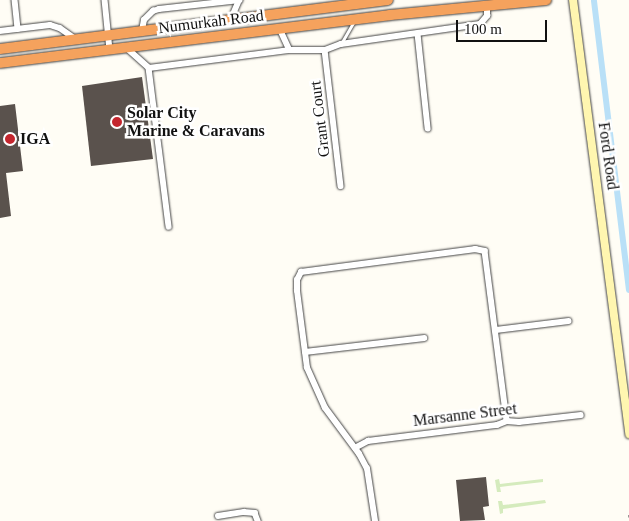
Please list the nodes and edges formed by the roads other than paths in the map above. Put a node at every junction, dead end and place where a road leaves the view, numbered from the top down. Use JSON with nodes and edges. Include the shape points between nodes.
{"nodes":[{"id":1,"x":15,"y":0,"type":"edge"},
{"id":2,"x":105,"y":0,"type":"edge"},
{"id":3,"x":239,"y":0,"type":"edge"},
{"id":4,"x":388,"y":0,"type":"edge"},
{"id":5,"x":546,"y":0,"type":"edge"},
{"id":6,"x":573,"y":0,"type":"edge"},
{"id":7,"x":486,"y":3,"type":"edge"},
{"id":8,"x":342,"y":5,"type":"junction"},
{"id":9,"x":372,"y":17,"type":"junction"},
{"id":10,"x":231,"y":19,"type":"junction"},
{"id":11,"x":355,"y":20,"type":"junction"},
{"id":12,"x":18,"y":29,"type":"junction"},
{"id":13,"x":280,"y":29,"type":"junction"},
{"id":14,"x":142,"y":31,"type":"junction"},
{"id":15,"x":0,"y":32,"type":"edge"},
{"id":16,"x":418,"y":34,"type":"junction"},
{"id":17,"x":109,"y":35,"type":"junction"},
{"id":18,"x":76,"y":39,"type":"junction"},
{"id":19,"x":159,"y":44,"type":"junction"},
{"id":20,"x":341,"y":44,"type":"junction"},
{"id":21,"x":128,"y":48,"type":"junction"},
{"id":22,"x":0,"y":49,"type":"edge"},
{"id":23,"x":110,"y":50,"type":"junction"},
{"id":24,"x":290,"y":50,"type":"junction"},
{"id":25,"x":325,"y":50,"type":"junction"},
{"id":26,"x":0,"y":63,"type":"edge"},
{"id":27,"x":149,"y":68,"type":"junction"},
{"id":28,"x":428,"y":128,"type":"dead end"},
{"id":29,"x":342,"y":186,"type":"dead end"},
{"id":30,"x":169,"y":228,"type":"dead end"},
{"id":31,"x":568,"y":321,"type":"dead end"},
{"id":32,"x":496,"y":330,"type":"junction"},
{"id":33,"x":424,"y":338,"type":"dead end"},
{"id":34,"x":305,"y":352,"type":"junction"},
{"id":35,"x":580,"y":415,"type":"dead end"},
{"id":36,"x":507,"y":421,"type":"junction"},
{"id":37,"x":629,"y":434,"type":"edge"},
{"id":38,"x":354,"y":448,"type":"junction"},
{"id":39,"x":218,"y":516,"type":"dead end"},
{"id":40,"x":258,"y":521,"type":"edge"},
{"id":41,"x":375,"y":521,"type":"edge"}],
"edges":[{"from":1,"to":12,"type":"street"},
{"from":2,"to":17,"type":"street"},
{"from":3,"to":10,"type":"street"},
{"from":3,"to":14,"type":"street","via":[[159,9],[144,20]]},
{"from":4,"to":8,"type":"highway","name":"Numurkah Road"},
{"from":5,"to":7,"type":"highway","name":"Numurkah Road"},
{"from":6,"to":37,"type":"street","name":"Ford Road"},
{"from":7,"to":9,"type":"highway","name":"Numurkah Road"},
{"from":7,"to":16,"type":"street","via":[[487,16],[480,24]]},
{"from":8,"to":9,"type":"highway","via":[[351,13]]},
{"from":8,"to":10,"type":"highway","name":"Numurkah Road"},
{"from":9,"to":11,"type":"highway","name":"Numurkah Road"},
{"from":10,"to":14,"type":"highway","name":"Numurkah Road"},
{"from":11,"to":13,"type":"highway","name":"Numurkah Road"},
{"from":11,"to":20,"type":"lane"},
{"from":12,"to":15,"type":"street"},
{"from":12,"to":18,"type":"street","via":[[50,25]]},
{"from":13,"to":19,"type":"highway","name":"Numurkah Road"},
{"from":13,"to":24,"type":"street"},
{"from":14,"to":17,"type":"highway","name":"Numurkah Road"},
{"from":14,"to":19,"type":"highway","via":[[148,39]]},
{"from":16,"to":20,"type":"street"},
{"from":16,"to":28,"type":"street"},
{"from":17,"to":18,"type":"highway","name":"Numurkah Road"},
{"from":17,"to":23,"type":"street"},
{"from":18,"to":22,"type":"highway","name":"Numurkah Road"},
{"from":19,"to":21,"type":"highway","name":"Numurkah Road"},
{"from":20,"to":25,"type":"street"},
{"from":21,"to":23,"type":"highway","name":"Numurkah Road"},
{"from":21,"to":27,"type":"street"},
{"from":23,"to":26,"type":"highway","name":"Numurkah Road"},
{"from":24,"to":25,"type":"street"},
{"from":24,"to":27,"type":"street"},
{"from":25,"to":29,"type":"street","name":"Grant Court"},
{"from":27,"to":30,"type":"street"},
{"from":31,"to":32,"type":"street"},
{"from":32,"to":34,"type":"street","via":[[487,256],[485,251],[475,249],[301,272],[297,291]]},
{"from":32,"to":36,"type":"street"},
{"from":33,"to":34,"type":"street"},
{"from":34,"to":38,"type":"street","via":[[307,368],[325,408]]},
{"from":35,"to":36,"type":"street","name":"Marsanne Street"},
{"from":36,"to":38,"type":"street","name":"Marsanne Street","via":[[368,441]]},
{"from":38,"to":41,"type":"street","via":[[367,470]]},
{"from":39,"to":40,"type":"street","via":[[256,513]]}]}
